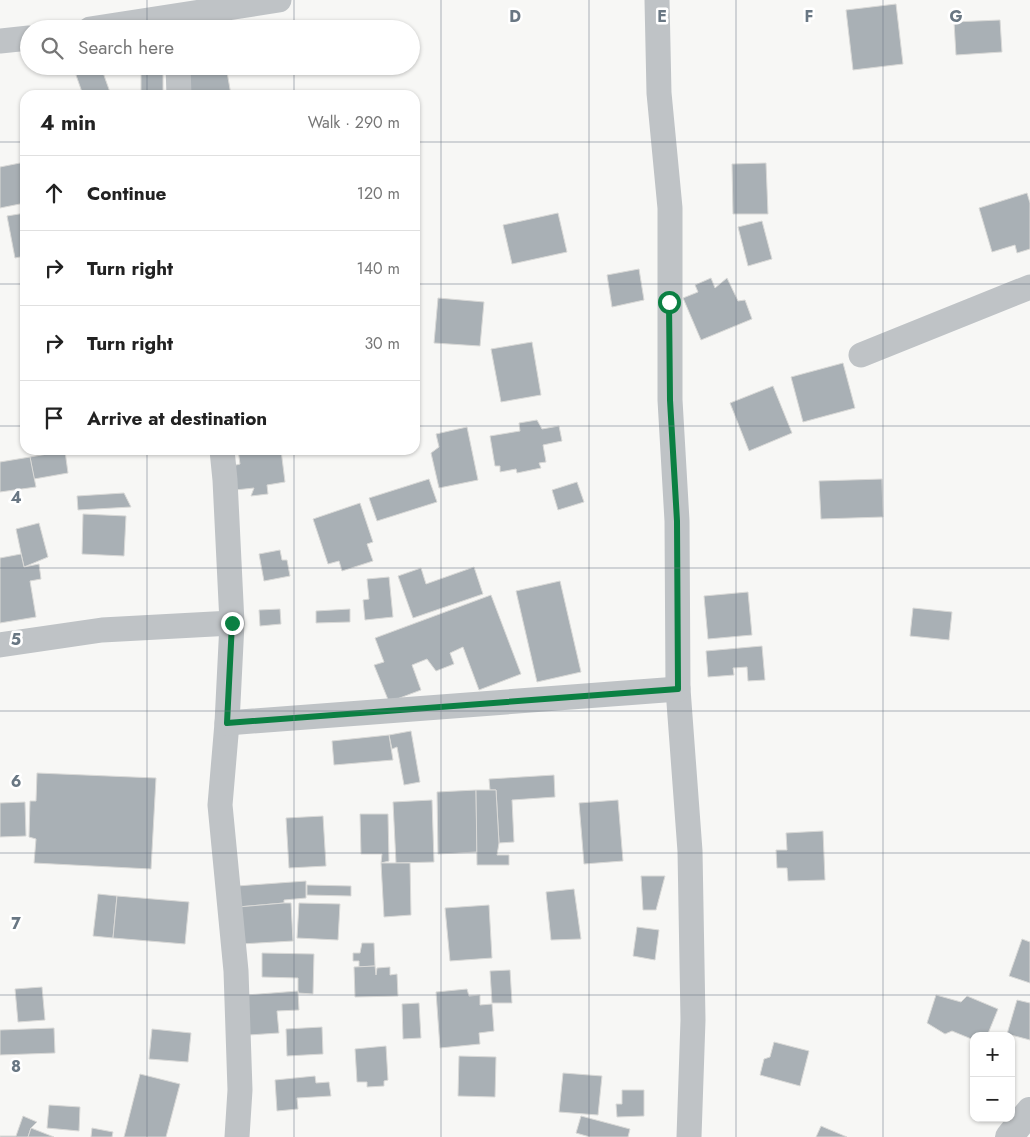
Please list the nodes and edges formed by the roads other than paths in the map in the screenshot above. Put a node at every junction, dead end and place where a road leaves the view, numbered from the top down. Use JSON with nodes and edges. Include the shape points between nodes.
{"nodes":[{"id":1,"x":280,"y":0,"type":"edge"},
{"id":2,"x":657,"y":0,"type":"edge"},
{"id":3,"x":186,"y":20,"type":"edge"},
{"id":4,"x":20,"y":39,"type":"edge"},
{"id":5,"x":0,"y":42,"type":"edge"},
{"id":6,"x":179,"y":75,"type":"edge"},
{"id":7,"x":180,"y":90,"type":"edge"},
{"id":8,"x":1030,"y":288,"type":"edge"},
{"id":9,"x":861,"y":355,"type":"dead end"},
{"id":10,"x":222,"y":455,"type":"edge"},
{"id":11,"x":232,"y":623,"type":"junction"},
{"id":12,"x":0,"y":645,"type":"edge"},
{"id":13,"x":678,"y":689,"type":"junction"},
{"id":14,"x":227,"y":723,"type":"junction"},
{"id":15,"x":1030,"y":1111,"type":"edge"},
{"id":16,"x":237,"y":1137,"type":"edge"},
{"id":17,"x":688,"y":1137,"type":"edge"},
{"id":18,"x":1009,"y":1137,"type":"edge"}],
"edges":[{"from":1,"to":3,"type":"street"},
{"from":2,"to":13,"type":"street","via":[[659,93],[670,208],[670,400],[677,521]]},
{"from":4,"to":5,"type":"street"},
{"from":6,"to":7,"type":"street"},
{"from":8,"to":9,"type":"street"},
{"from":10,"to":11,"type":"street"},
{"from":11,"to":12,"type":"street","via":[[102,630]]},
{"from":11,"to":14,"type":"street"},
{"from":13,"to":14,"type":"street"},
{"from":13,"to":17,"type":"street","via":[[690,851],[693,1020]]},
{"from":14,"to":16,"type":"street","via":[[220,805],[236,971],[240,1090]]},
{"from":15,"to":18,"type":"street"}]}
